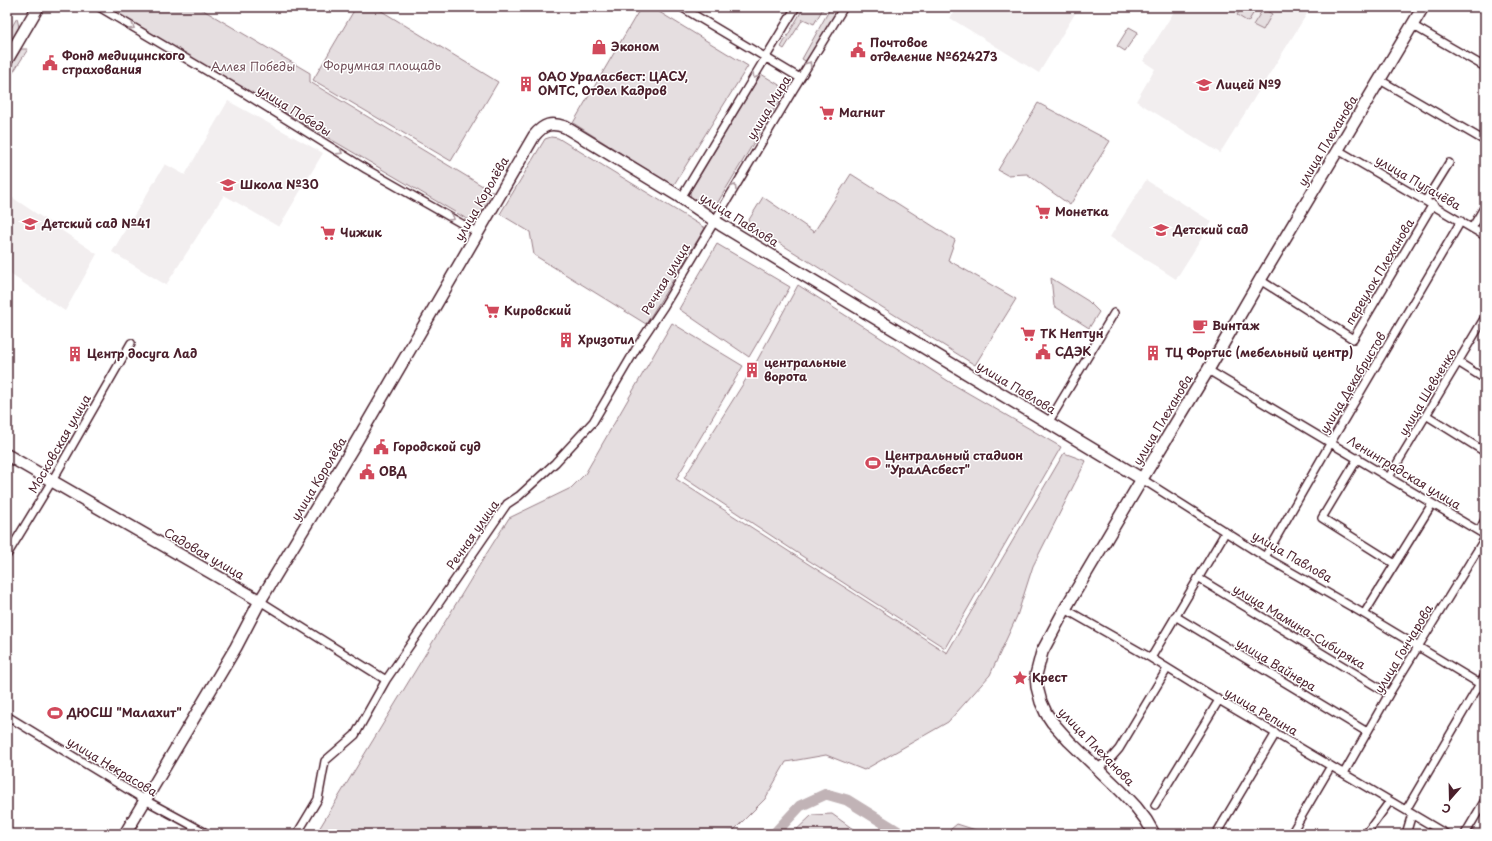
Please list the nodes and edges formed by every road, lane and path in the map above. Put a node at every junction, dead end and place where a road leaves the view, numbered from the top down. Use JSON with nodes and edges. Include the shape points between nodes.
{"nodes":[{"id":1,"x":38,"y":7,"type":"edge"},
{"id":2,"x":99,"y":7,"type":"edge"},
{"id":3,"x":681,"y":7,"type":"edge"},
{"id":4,"x":796,"y":7,"type":"edge"},
{"id":5,"x":844,"y":7,"type":"edge"},
{"id":6,"x":1423,"y":7,"type":"edge"},
{"id":7,"x":1412,"y":25,"type":"junction"},
{"id":8,"x":766,"y":58,"type":"junction"},
{"id":9,"x":7,"y":60,"type":"edge"},
{"id":10,"x":1485,"y":66,"type":"edge"},
{"id":11,"x":800,"y":78,"type":"junction"},
{"id":12,"x":1380,"y":80,"type":"junction"},
{"id":13,"x":534,"y":136,"type":"joint"},
{"id":14,"x":1485,"y":141,"type":"edge"},
{"id":15,"x":1338,"y":150,"type":"junction"},
{"id":16,"x":1449,"y":163,"type":"dead end"},
{"id":17,"x":681,"y":198,"type":"junction"},
{"id":18,"x":1426,"y":200,"type":"junction"},
{"id":19,"x":1433,"y":204,"type":"junction"},
{"id":20,"x":1485,"y":206,"type":"edge"},
{"id":21,"x":714,"y":220,"type":"junction"},
{"id":22,"x":1461,"y":221,"type":"junction"},
{"id":23,"x":1472,"y":228,"type":"junction"},
{"id":24,"x":478,"y":233,"type":"junction"},
{"id":25,"x":1485,"y":236,"type":"edge"},
{"id":26,"x":1260,"y":280,"type":"junction"},
{"id":27,"x":1114,"y":313,"type":"dead end"},
{"id":28,"x":1485,"y":317,"type":"edge"},
{"id":29,"x":131,"y":343,"type":"dead end"},
{"id":30,"x":1458,"y":362,"type":"junction"},
{"id":31,"x":1208,"y":370,"type":"junction"},
{"id":32,"x":1485,"y":379,"type":"edge"},
{"id":33,"x":1426,"y":415,"type":"junction"},
{"id":34,"x":1048,"y":423,"type":"junction"},
{"id":35,"x":1330,"y":442,"type":"junction"},
{"id":36,"x":1485,"y":452,"type":"edge"},
{"id":37,"x":7,"y":455,"type":"edge"},
{"id":38,"x":1358,"y":458,"type":"junction"},
{"id":39,"x":1389,"y":477,"type":"junction"},
{"id":40,"x":1142,"y":479,"type":"junction"},
{"id":41,"x":52,"y":481,"type":"junction"},
{"id":42,"x":1432,"y":504,"type":"junction"},
{"id":43,"x":1485,"y":520,"type":"edge"},
{"id":44,"x":1225,"y":533,"type":"junction"},
{"id":45,"x":1483,"y":535,"type":"edge"},
{"id":46,"x":7,"y":555,"type":"edge"},
{"id":47,"x":1265,"y":557,"type":"junction"},
{"id":48,"x":1395,"y":564,"type":"junction"},
{"id":49,"x":1198,"y":578,"type":"junction"},
{"id":50,"x":260,"y":601,"type":"junction"},
{"id":51,"x":1065,"y":608,"type":"junction"},
{"id":52,"x":1364,"y":614,"type":"junction"},
{"id":53,"x":1175,"y":616,"type":"junction"},
{"id":54,"x":1418,"y":647,"type":"junction"},
{"id":55,"x":1151,"y":658,"type":"junction"},
{"id":56,"x":1167,"y":669,"type":"junction"},
{"id":57,"x":1485,"y":675,"type":"edge"},
{"id":58,"x":386,"y":680,"type":"junction"},
{"id":59,"x":1482,"y":685,"type":"edge"},
{"id":60,"x":1389,"y":694,"type":"junction"},
{"id":61,"x":1218,"y":700,"type":"junction"},
{"id":62,"x":7,"y":716,"type":"edge"},
{"id":63,"x":1367,"y":732,"type":"junction"},
{"id":64,"x":1276,"y":733,"type":"junction"},
{"id":65,"x":1331,"y":766,"type":"junction"},
{"id":66,"x":1098,"y":768,"type":"junction"},
{"id":67,"x":1344,"y":773,"type":"junction"},
{"id":68,"x":145,"y":800,"type":"junction"},
{"id":69,"x":1485,"y":800,"type":"edge"},
{"id":70,"x":1390,"y":801,"type":"junction"},
{"id":71,"x":1155,"y":806,"type":"dead end"},
{"id":72,"x":1409,"y":812,"type":"junction"},
{"id":73,"x":125,"y":834,"type":"edge"},
{"id":74,"x":208,"y":834,"type":"edge"},
{"id":75,"x":297,"y":834,"type":"edge"},
{"id":76,"x":1154,"y":834,"type":"edge"},
{"id":77,"x":1216,"y":834,"type":"edge"},
{"id":78,"x":1291,"y":834,"type":"edge"},
{"id":79,"x":1366,"y":834,"type":"edge"},
{"id":80,"x":1406,"y":834,"type":"edge"},
{"id":81,"x":1446,"y":834,"type":"edge"},
{"id":82,"x":1465,"y":834,"type":"edge"}],
"edges":[{"from":1,"to":9,"type":"street"},
{"from":2,"to":24,"type":"street","name":"улица Победы","one_way":true},
{"from":3,"to":8,"type":"street"},
{"from":4,"to":8,"type":"street"},
{"from":11,"to":5,"type":"street","name":"улица Мира","one_way":true},
{"from":6,"to":7,"type":"street","name":"улица Плеханова"},
{"from":7,"to":10,"type":"street"},
{"from":7,"to":12,"type":"street","name":"улица Плеханова"},
{"from":8,"to":11,"type":"street"},
{"from":8,"to":17,"type":"street","one_way":true},
{"from":21,"to":11,"type":"street","name":"улица Мира","one_way":true},
{"from":12,"to":14,"type":"street"},
{"from":12,"to":15,"type":"street","name":"улица Плеханова"},
{"from":13,"to":17,"type":"street","name":"улица Павлова","via":[[547,125],[565,127]]},
{"from":13,"to":24,"type":"street","name":"улица Королёва"},
{"from":15,"to":18,"type":"street","name":"улица Пугачёва"},
{"from":15,"to":26,"type":"street","name":"улица Плеханова"},
{"from":16,"to":18,"type":"street"},
{"from":17,"to":21,"type":"street","name":"улица Павлова"},
{"from":18,"to":19,"type":"street","name":"улица Пугачёва"},
{"from":19,"to":22,"type":"street","name":"улица Пугачёва"},
{"from":19,"to":26,"type":"street","name":"переулок Плеханова","via":[[1353,339]]},
{"from":20,"to":23,"type":"street"},
{"from":21,"to":34,"type":"street","name":"улица Павлова"},
{"from":21,"to":58,"type":"street","name":"Речная улица","via":[[593,422],[554,463],[507,504]]},
{"from":22,"to":23,"type":"street","name":"улица Пугачёва"},
{"from":22,"to":35,"type":"street","name":"улица Декабристов"},
{"from":23,"to":25,"type":"street","name":"улица Пугачёва"},
{"from":24,"to":50,"type":"street","name":"улица Королёва"},
{"from":26,"to":31,"type":"street","name":"улица Плеханова"},
{"from":27,"to":34,"type":"street"},
{"from":28,"to":30,"type":"street","name":"улица Шевченко"},
{"from":29,"to":41,"type":"street","name":"Московская улица"},
{"from":30,"to":32,"type":"street"},
{"from":30,"to":33,"type":"street","name":"улица Шевченко"},
{"from":31,"to":35,"type":"street","name":"Ленинградская улица"},
{"from":31,"to":40,"type":"street","name":"улица Плеханова"},
{"from":33,"to":36,"type":"street"},
{"from":33,"to":39,"type":"street","name":"улица Шевченко"},
{"from":34,"to":40,"type":"street","name":"улица Павлова"},
{"from":35,"to":38,"type":"street","name":"Ленинградская улица"},
{"from":35,"to":47,"type":"street","name":"улица Декабристов"},
{"from":37,"to":41,"type":"street","name":"Садовая улица"},
{"from":38,"to":39,"type":"street","name":"Ленинградская улица"},
{"from":38,"to":48,"type":"street","via":[[1322,518]]},
{"from":39,"to":42,"type":"street","name":"Ленинградская улица"},
{"from":40,"to":44,"type":"street","name":"улица Павлова"},
{"from":40,"to":51,"type":"street","name":"улица Плеханова"},
{"from":41,"to":46,"type":"street","name":"Московская улица"},
{"from":41,"to":50,"type":"street","name":"Садовая улица"},
{"from":42,"to":45,"type":"street","name":"Ленинградская улица"},
{"from":42,"to":48,"type":"street"},
{"from":43,"to":45,"type":"street","name":"улица Гончарова"},
{"from":44,"to":47,"type":"street","name":"улица Павлова"},
{"from":44,"to":49,"type":"street"},
{"from":45,"to":54,"type":"street","name":"улица Гончарова"},
{"from":47,"to":52,"type":"street","name":"улица Павлова"},
{"from":48,"to":52,"type":"street"},
{"from":49,"to":53,"type":"street"},
{"from":49,"to":60,"type":"street","name":"улица Мамина-Сибиряка"},
{"from":50,"to":58,"type":"street","name":"Садовая улица"},
{"from":50,"to":68,"type":"street","name":"улица Королёва","via":[[236,647]]},
{"from":51,"to":55,"type":"street","name":"улица Репина"},
{"from":51,"to":66,"type":"street","name":"улица Плеханова","via":[[1042,652],[1036,675],[1037,687],[1041,702],[1052,722]]},
{"from":52,"to":54,"type":"street","name":"улица Павлова"},
{"from":53,"to":55,"type":"street"},
{"from":53,"to":63,"type":"street","name":"улица Вайнера"},
{"from":54,"to":59,"type":"street","name":"улица Павлова"},
{"from":54,"to":60,"type":"street","name":"улица Гончарова"},
{"from":55,"to":56,"type":"street","name":"улица Репина"},
{"from":56,"to":61,"type":"street","name":"улица Репина"},
{"from":56,"to":66,"type":"street","via":[[1119,749]]},
{"from":57,"to":59,"type":"street"},
{"from":58,"to":75,"type":"street","name":"Речная улица","via":[[355,735],[325,761],[318,799]]},
{"from":59,"to":72,"type":"street"},
{"from":60,"to":63,"type":"street","name":"улица Гончарова"},
{"from":61,"to":64,"type":"street","name":"улица Репина"},
{"from":61,"to":71,"type":"street"},
{"from":62,"to":68,"type":"street","name":"улица Некрасова"},
{"from":63,"to":67,"type":"street","name":"улица Гончарова"},
{"from":64,"to":65,"type":"street","name":"улица Репина"},
{"from":64,"to":77,"type":"street"},
{"from":65,"to":67,"type":"street","name":"улица Репина"},
{"from":65,"to":78,"type":"street"},
{"from":66,"to":76,"type":"street","name":"улица Плеханова","via":[[1136,807]]},
{"from":67,"to":70,"type":"street","name":"улица Репина"},
{"from":68,"to":73,"type":"street","name":"улица Королёва"},
{"from":68,"to":74,"type":"street","name":"улица Некрасова"},
{"from":69,"to":82,"type":"street"},
{"from":70,"to":72,"type":"street","name":"улица Репина"},
{"from":70,"to":79,"type":"street"},
{"from":72,"to":80,"type":"street"},
{"from":72,"to":81,"type":"street","name":"улица Репина"}]}
